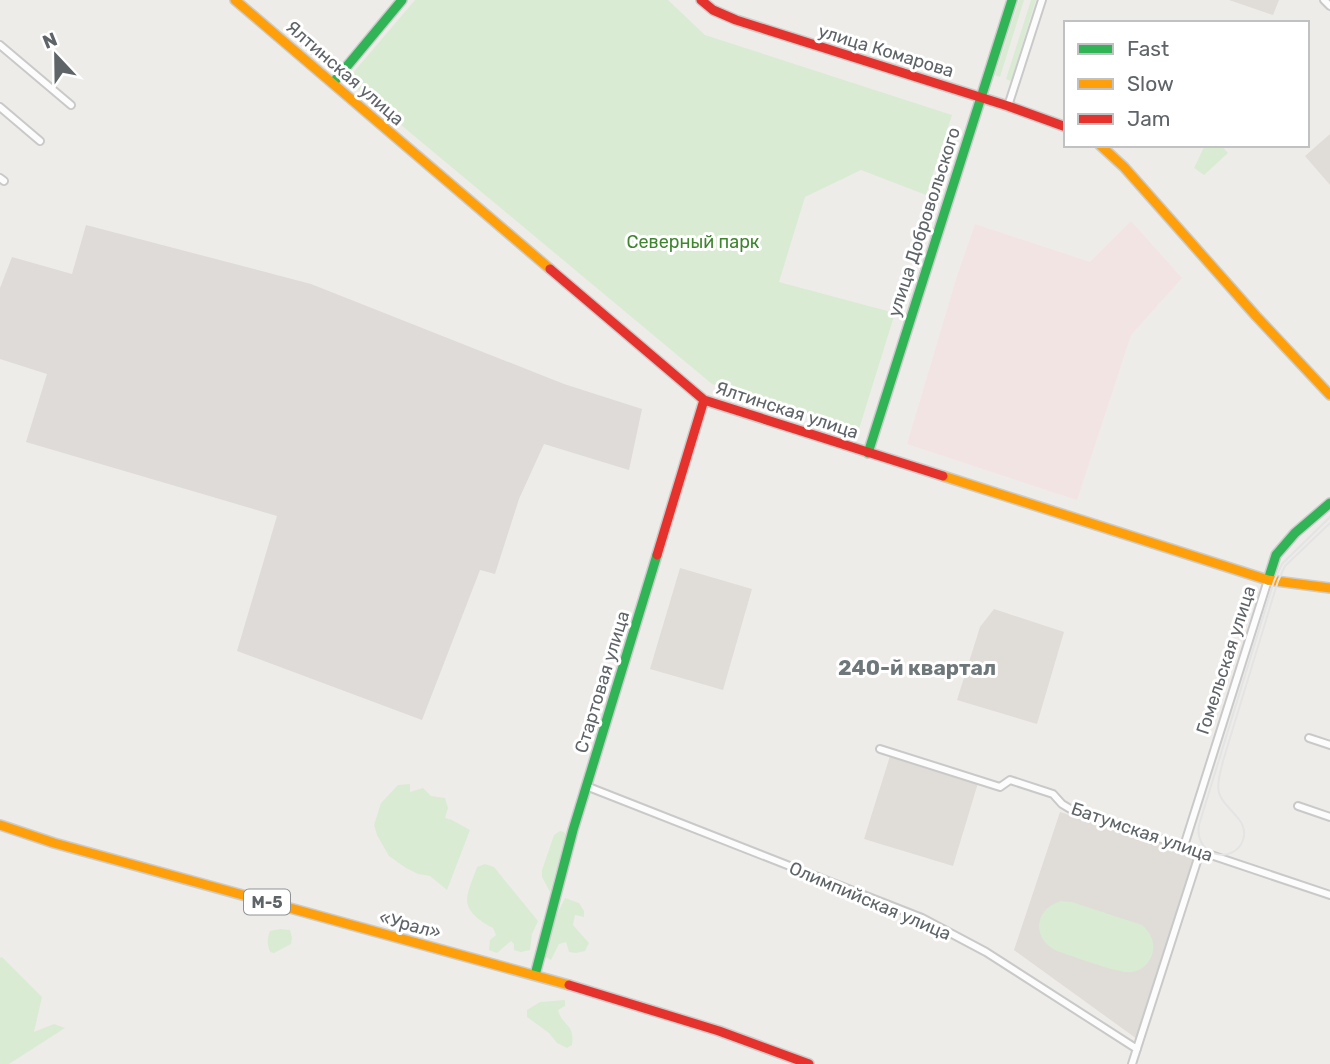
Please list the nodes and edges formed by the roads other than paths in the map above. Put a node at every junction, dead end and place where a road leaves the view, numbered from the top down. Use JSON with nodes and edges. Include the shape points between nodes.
{"nodes":[{"id":1,"x":235,"y":0,"type":"edge"},
{"id":2,"x":402,"y":0,"type":"edge"},
{"id":3,"x":701,"y":0,"type":"edge"},
{"id":4,"x":1012,"y":0,"type":"edge"},
{"id":5,"x":1042,"y":0,"type":"edge"},
{"id":6,"x":1324,"y":0,"type":"edge"},
{"id":7,"x":1330,"y":6,"type":"edge"},
{"id":8,"x":0,"y":45,"type":"edge"},
{"id":9,"x":333,"y":83,"type":"junction"},
{"id":10,"x":980,"y":97,"type":"junction"},
{"id":11,"x":71,"y":105,"type":"dead end"},
{"id":12,"x":1008,"y":106,"type":"junction"},
{"id":13,"x":0,"y":107,"type":"edge"},
{"id":14,"x":1064,"y":126,"type":"edge"},
{"id":15,"x":40,"y":141,"type":"dead end"},
{"id":16,"x":1102,"y":147,"type":"edge"},
{"id":17,"x":1330,"y":395,"type":"edge"},
{"id":18,"x":704,"y":400,"type":"junction"},
{"id":19,"x":868,"y":453,"type":"junction"},
{"id":20,"x":1330,"y":503,"type":"edge"},
{"id":21,"x":1268,"y":580,"type":"junction"},
{"id":22,"x":1330,"y":588,"type":"edge"},
{"id":23,"x":1309,"y":738,"type":"dead end"},
{"id":24,"x":1330,"y":745,"type":"edge"},
{"id":25,"x":880,"y":749,"type":"dead end"},
{"id":26,"x":586,"y":786,"type":"junction"},
{"id":27,"x":1298,"y":806,"type":"dead end"},
{"id":28,"x":1330,"y":817,"type":"edge"},
{"id":29,"x":0,"y":825,"type":"edge"},
{"id":30,"x":1184,"y":846,"type":"junction"},
{"id":31,"x":1200,"y":852,"type":"junction"},
{"id":32,"x":1330,"y":895,"type":"edge"},
{"id":33,"x":535,"y":975,"type":"junction"},
{"id":34,"x":1137,"y":1049,"type":"junction"},
{"id":35,"x":809,"y":1064,"type":"edge"},
{"id":36,"x":1132,"y":1064,"type":"edge"}],
"edges":[{"from":1,"to":9,"type":"main road","name":"Ялтинская улица"},
{"from":2,"to":9,"type":"main road"},
{"from":3,"to":10,"type":"main road","name":"улица Комарова","via":[[718,14]]},
{"from":4,"to":10,"type":"main road","name":"улица Добровольского"},
{"from":5,"to":12,"type":"street"},
{"from":6,"to":7,"type":"street"},
{"from":8,"to":11,"type":"street"},
{"from":9,"to":18,"type":"main road","name":"Ялтинская улица"},
{"from":10,"to":12,"type":"main road","name":"улица Комарова"},
{"from":10,"to":19,"type":"main road","name":"улица Добровольского"},
{"from":12,"to":14,"type":"main road","name":"улица Комарова"},
{"from":13,"to":15,"type":"street"},
{"from":16,"to":17,"type":"main road"},
{"from":18,"to":19,"type":"main road","name":"Ялтинская улица"},
{"from":18,"to":26,"type":"main road","name":"Стартовая улица"},
{"from":19,"to":21,"type":"main road","name":"Ялтинская улица"},
{"from":20,"to":21,"type":"main road","name":"Гомельская улица","via":[[1276,555]]},
{"from":21,"to":22,"type":"main road","name":"Ялтинская улица"},
{"from":21,"to":30,"type":"street","name":"Гомельская улица"},
{"from":23,"to":24,"type":"street"},
{"from":25,"to":30,"type":"street","name":"Батумская улица","via":[[1000,787],[1010,780],[1028,785],[1053,794],[1077,813]]},
{"from":26,"to":33,"type":"main road","name":"Стартовая улица"},
{"from":26,"to":34,"type":"street","name":"Олимпийская улица","via":[[922,918],[986,952]]},
{"from":27,"to":28,"type":"street"},
{"from":29,"to":33,"type":"main road","name":"«Урал»","number":"М-5"},
{"from":30,"to":31,"type":"street","name":"Батумская улица"},
{"from":31,"to":32,"type":"street","name":"Батумская улица"},
{"from":31,"to":34,"type":"street"},
{"from":33,"to":35,"type":"main road","name":"«Урал»","number":"М-5","via":[[703,1025]]},
{"from":34,"to":36,"type":"street"}]}
